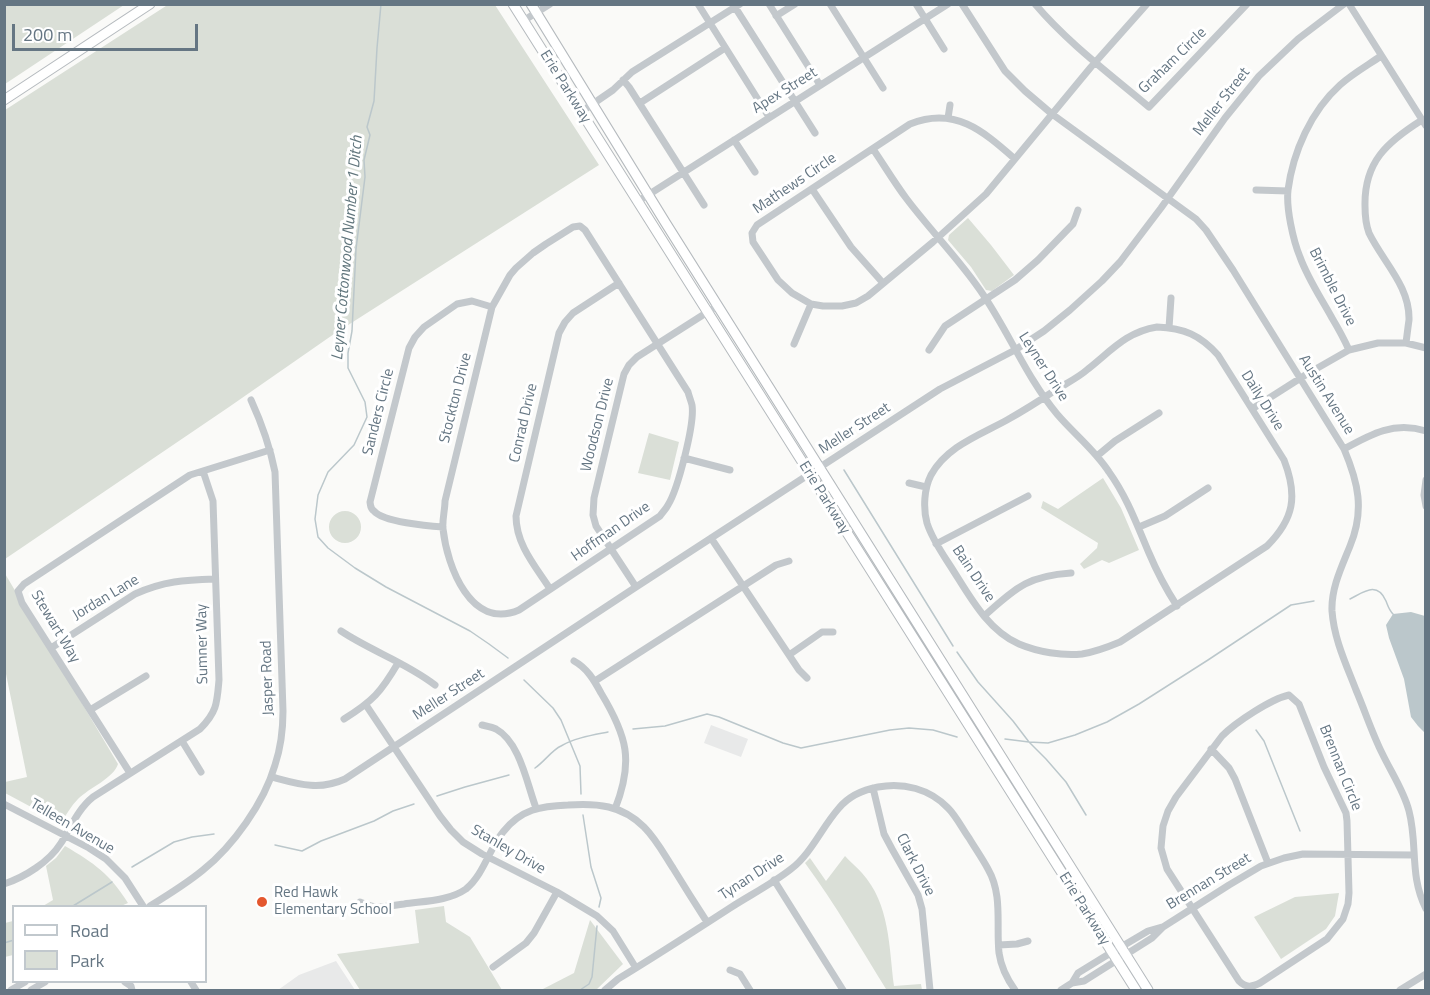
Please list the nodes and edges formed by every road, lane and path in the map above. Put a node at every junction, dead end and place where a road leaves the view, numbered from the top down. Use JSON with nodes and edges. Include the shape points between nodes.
{"nodes":[{"id":1,"x":150,"y":4,"type":"edge"},
{"id":2,"x":513,"y":4,"type":"edge"},
{"id":3,"x":550,"y":4,"type":"edge"},
{"id":4,"x":698,"y":4,"type":"edge"},
{"id":5,"x":769,"y":4,"type":"edge"},
{"id":6,"x":795,"y":4,"type":"edge"},
{"id":7,"x":830,"y":4,"type":"edge"},
{"id":8,"x":916,"y":4,"type":"edge"},
{"id":9,"x":948,"y":4,"type":"edge"},
{"id":10,"x":963,"y":4,"type":"edge"},
{"id":11,"x":1035,"y":4,"type":"edge"},
{"id":12,"x":1147,"y":4,"type":"edge"},
{"id":13,"x":1247,"y":4,"type":"edge"},
{"id":14,"x":1344,"y":4,"type":"edge"},
{"id":15,"x":1349,"y":4,"type":"edge"},
{"id":16,"x":736,"y":5,"type":"edge"},
{"id":17,"x":533,"y":9,"type":"edge"},
{"id":18,"x":776,"y":16,"type":"junction"},
{"id":19,"x":925,"y":19,"type":"junction"},
{"id":20,"x":523,"y":21,"type":"junction"},
{"id":21,"x":710,"y":23,"type":"junction"},
{"id":22,"x":725,"y":48,"type":"junction"},
{"id":23,"x":944,"y":50,"type":"dead end"},
{"id":24,"x":1382,"y":56,"type":"junction"},
{"id":25,"x":864,"y":58,"type":"junction"},
{"id":26,"x":1095,"y":62,"type":"junction"},
{"id":27,"x":623,"y":80,"type":"junction"},
{"id":28,"x":820,"y":85,"type":"junction"},
{"id":29,"x":883,"y":88,"type":"dead end"},
{"id":30,"x":4,"y":100,"type":"edge"},
{"id":31,"x":795,"y":101,"type":"junction"},
{"id":32,"x":640,"y":103,"type":"junction"},
{"id":33,"x":592,"y":105,"type":"junction"},
{"id":34,"x":950,"y":105,"type":"dead end"},
{"id":35,"x":581,"y":112,"type":"junction"},
{"id":36,"x":1052,"y":114,"type":"junction"},
{"id":37,"x":769,"y":117,"type":"junction"},
{"id":38,"x":948,"y":118,"type":"junction"},
{"id":39,"x":1424,"y":123,"type":"edge"},
{"id":40,"x":814,"y":133,"type":"dead end"},
{"id":41,"x":734,"y":140,"type":"junction"},
{"id":42,"x":873,"y":149,"type":"junction"},
{"id":43,"x":1016,"y":159,"type":"junction"},
{"id":44,"x":684,"y":172,"type":"junction"},
{"id":45,"x":755,"y":172,"type":"dead end"},
{"id":46,"x":812,"y":189,"type":"junction"},
{"id":47,"x":1256,"y":190,"type":"dead end"},
{"id":48,"x":1288,"y":191,"type":"junction"},
{"id":49,"x":648,"y":195,"type":"junction"},
{"id":50,"x":1168,"y":198,"type":"junction"},
{"id":51,"x":637,"y":202,"type":"junction"},
{"id":52,"x":705,"y":205,"type":"dead end"},
{"id":53,"x":1078,"y":210,"type":"dead end"},
{"id":54,"x":580,"y":226,"type":"joint"},
{"id":55,"x":938,"y":237,"type":"junction"},
{"id":56,"x":619,"y":283,"type":"junction"},
{"id":57,"x":883,"y":284,"type":"junction"},
{"id":58,"x":1171,"y":298,"type":"dead end"},
{"id":59,"x":986,"y":299,"type":"junction"},
{"id":60,"x":811,"y":304,"type":"junction"},
{"id":61,"x":717,"y":306,"type":"junction"},
{"id":62,"x":492,"y":307,"type":"junction"},
{"id":63,"x":707,"y":312,"type":"junction"},
{"id":64,"x":1169,"y":327,"type":"junction"},
{"id":65,"x":1406,"y":342,"type":"junction"},
{"id":66,"x":657,"y":344,"type":"junction"},
{"id":67,"x":794,"y":344,"type":"dead end"},
{"id":68,"x":1425,"y":348,"type":"edge"},
{"id":69,"x":929,"y":350,"type":"dead end"},
{"id":70,"x":1015,"y":350,"type":"junction"},
{"id":71,"x":1349,"y":350,"type":"junction"},
{"id":72,"x":1300,"y":379,"type":"junction"},
{"id":73,"x":1045,"y":397,"type":"junction"},
{"id":74,"x":251,"y":400,"type":"dead end"},
{"id":75,"x":1252,"y":409,"type":"junction"},
{"id":76,"x":1159,"y":412,"type":"dead end"},
{"id":77,"x":1425,"y":431,"type":"edge"},
{"id":78,"x":1344,"y":449,"type":"junction"},
{"id":79,"x":270,"y":450,"type":"junction"},
{"id":80,"x":1097,"y":456,"type":"junction"},
{"id":81,"x":684,"y":458,"type":"junction"},
{"id":82,"x":819,"y":469,"type":"junction"},
{"id":83,"x":730,"y":470,"type":"dead end"},
{"id":84,"x":203,"y":471,"type":"junction"},
{"id":85,"x":809,"y":475,"type":"junction"},
{"id":86,"x":1425,"y":480,"type":"edge"},
{"id":87,"x":909,"y":483,"type":"dead end"},
{"id":88,"x":926,"y":487,"type":"junction"},
{"id":89,"x":1208,"y":488,"type":"dead end"},
{"id":90,"x":1028,"y":496,"type":"dead end"},
{"id":91,"x":1425,"y":506,"type":"edge"},
{"id":92,"x":443,"y":527,"type":"junction"},
{"id":93,"x":1139,"y":527,"type":"junction"},
{"id":94,"x":711,"y":538,"type":"junction"},
{"id":95,"x":936,"y":543,"type":"junction"},
{"id":96,"x":611,"y":550,"type":"junction"},
{"id":97,"x":789,"y":561,"type":"dead end"},
{"id":98,"x":1071,"y":573,"type":"dead end"},
{"id":99,"x":215,"y":579,"type":"junction"},
{"id":100,"x":636,"y":587,"type":"junction"},
{"id":101,"x":743,"y":587,"type":"junction"},
{"id":102,"x":550,"y":589,"type":"junction"},
{"id":103,"x":1177,"y":606,"type":"junction"},
{"id":104,"x":480,"y":608,"type":"joint"},
{"id":105,"x":984,"y":616,"type":"junction"},
{"id":106,"x":342,"y":631,"type":"dead end"},
{"id":107,"x":833,"y":632,"type":"dead end"},
{"id":108,"x":51,"y":648,"type":"junction"},
{"id":109,"x":789,"y":655,"type":"junction"},
{"id":110,"x":574,"y":661,"type":"dead end"},
{"id":111,"x":398,"y":663,"type":"junction"},
{"id":112,"x":146,"y":676,"type":"dead end"},
{"id":113,"x":807,"y":678,"type":"dead end"},
{"id":114,"x":595,"y":681,"type":"junction"},
{"id":115,"x":435,"y":685,"type":"dead end"},
{"id":116,"x":366,"y":705,"type":"junction"},
{"id":117,"x":90,"y":710,"type":"junction"},
{"id":118,"x":344,"y":719,"type":"dead end"},
{"id":119,"x":482,"y":726,"type":"dead end"},
{"id":120,"x":182,"y":741,"type":"junction"},
{"id":121,"x":395,"y":747,"type":"junction"},
{"id":122,"x":1211,"y":749,"type":"junction"},
{"id":123,"x":201,"y":772,"type":"dead end"},
{"id":124,"x":130,"y":773,"type":"junction"},
{"id":125,"x":272,"y":777,"type":"junction"},
{"id":126,"x":873,"y":788,"type":"junction"},
{"id":127,"x":4,"y":804,"type":"edge"},
{"id":128,"x":536,"y":808,"type":"junction"},
{"id":129,"x":615,"y":809,"type":"junction"},
{"id":130,"x":65,"y":836,"type":"junction"},
{"id":131,"x":1348,"y":854,"type":"junction"},
{"id":132,"x":1413,"y":855,"type":"junction"},
{"id":133,"x":488,"y":857,"type":"junction"},
{"id":134,"x":1268,"y":863,"type":"junction"},
{"id":135,"x":774,"y":880,"type":"junction"},
{"id":136,"x":4,"y":884,"type":"edge"},
{"id":137,"x":557,"y":892,"type":"junction"},
{"id":138,"x":360,"y":902,"type":"dead end"},
{"id":139,"x":142,"y":905,"type":"edge"},
{"id":140,"x":151,"y":905,"type":"edge"},
{"id":141,"x":1192,"y":908,"type":"junction"},
{"id":142,"x":1425,"y":909,"type":"edge"},
{"id":143,"x":707,"y":922,"type":"junction"},
{"id":144,"x":1028,"y":941,"type":"dead end"},
{"id":145,"x":999,"y":945,"type":"junction"},
{"id":146,"x":1123,"y":951,"type":"junction"},
{"id":147,"x":1114,"y":957,"type":"junction"},
{"id":148,"x":494,"y":967,"type":"dead end"},
{"id":149,"x":636,"y":968,"type":"junction"},
{"id":150,"x":730,"y":970,"type":"dead end"},
{"id":151,"x":1425,"y":974,"type":"edge"},
{"id":152,"x":605,"y":990,"type":"edge"},
{"id":153,"x":750,"y":990,"type":"edge"},
{"id":154,"x":843,"y":990,"type":"edge"},
{"id":155,"x":930,"y":990,"type":"edge"},
{"id":156,"x":1015,"y":990,"type":"edge"},
{"id":157,"x":1061,"y":990,"type":"edge"},
{"id":158,"x":1136,"y":990,"type":"edge"},
{"id":159,"x":1148,"y":990,"type":"edge"},
{"id":160,"x":1400,"y":990,"type":"edge"}],
"edges":[{"from":1,"to":30,"type":"main road"},
{"from":2,"to":20,"type":"main road","name":"Erie Parkway"},
{"from":3,"to":17,"type":"street"},
{"from":4,"to":21,"type":"street"},
{"from":5,"to":18,"type":"street"},
{"from":6,"to":18,"type":"street"},
{"from":7,"to":25,"type":"street"},
{"from":8,"to":19,"type":"street"},
{"from":9,"to":19,"type":"street","name":"Apex Street"},
{"from":10,"to":36,"type":"street","name":"Austin Avenue","via":[[1005,71]]},
{"from":11,"to":26,"type":"street","name":"Graham Circle"},
{"from":12,"to":26,"type":"street"},
{"from":13,"to":26,"type":"street","name":"Graham Circle","via":[[1149,107]]},
{"from":14,"to":50,"type":"street","name":"Meller Street","via":[[1298,39],[1259,76]]},
{"from":15,"to":24,"type":"street"},
{"from":16,"to":21,"type":"street"},
{"from":16,"to":31,"type":"street"},
{"from":17,"to":20,"type":"street"},
{"from":17,"to":33,"type":"main road","name":"Erie Parkway"},
{"from":18,"to":28,"type":"street"},
{"from":19,"to":23,"type":"street"},
{"from":19,"to":25,"type":"street","name":"Apex Street"},
{"from":20,"to":35,"type":"main road","name":"Erie Parkway"},
{"from":21,"to":22,"type":"street"},
{"from":21,"to":27,"type":"street"},
{"from":22,"to":32,"type":"street"},
{"from":22,"to":37,"type":"street"},
{"from":24,"to":39,"type":"street"},
{"from":24,"to":48,"type":"street","name":"Brimble Drive","via":[[1339,86],[1316,114],[1295,158]]},
{"from":25,"to":28,"type":"street","name":"Apex Street"},
{"from":25,"to":29,"type":"street"},
{"from":26,"to":36,"type":"street"},
{"from":27,"to":32,"type":"street"},
{"from":27,"to":33,"type":"street"},
{"from":28,"to":31,"type":"street","name":"Apex Street"},
{"from":31,"to":37,"type":"street","name":"Apex Street"},
{"from":31,"to":40,"type":"street"},
{"from":32,"to":44,"type":"street"},
{"from":33,"to":35,"type":"street"},
{"from":33,"to":49,"type":"main road","name":"Erie Parkway"},
{"from":34,"to":38,"type":"street"},
{"from":35,"to":51,"type":"main road","name":"Erie Parkway"},
{"from":36,"to":43,"type":"street"},
{"from":36,"to":50,"type":"street","name":"Austin Avenue"},
{"from":37,"to":41,"type":"street","name":"Apex Street"},
{"from":38,"to":42,"type":"street","name":"Mathews Circle","via":[[910,124]]},
{"from":38,"to":43,"type":"street","name":"Mathews Circle","via":[[979,129]]},
{"from":39,"to":65,"type":"street","via":[[1386,146],[1369,174],[1364,192],[1368,231],[1399,281],[1408,308]]},
{"from":41,"to":44,"type":"street","name":"Apex Street"},
{"from":41,"to":45,"type":"street"},
{"from":42,"to":46,"type":"street","name":"Mathews Circle"},
{"from":42,"to":55,"type":"street","name":"Leyner Drive","via":[[905,198]]},
{"from":43,"to":55,"type":"street","via":[[986,194]]},
{"from":44,"to":49,"type":"street","name":"Apex Street"},
{"from":44,"to":52,"type":"street"},
{"from":46,"to":57,"type":"street","via":[[851,247]]},
{"from":46,"to":60,"type":"street","name":"Mathews Circle","via":[[752,232],[753,242],[778,280]]},
{"from":47,"to":48,"type":"street"},
{"from":48,"to":71,"type":"street","name":"Brimble Drive","via":[[1298,255]]},
{"from":49,"to":51,"type":"street","name":"Apex Street"},
{"from":49,"to":61,"type":"main road","name":"Erie Parkway"},
{"from":50,"to":70,"type":"street","name":"Meller Street","via":[[1102,281],[1044,331]]},
{"from":50,"to":72,"type":"street","name":"Austin Avenue","via":[[1206,230]]},
{"from":51,"to":63,"type":"main road","name":"Erie Parkway"},
{"from":53,"to":59,"type":"street","via":[[1073,224],[1038,261]]},
{"from":54,"to":56,"type":"street","name":"Hoffman Drive"},
{"from":54,"to":62,"type":"street","name":"Stockton Drive","via":[[522,262]]},
{"from":55,"to":57,"type":"street"},
{"from":55,"to":59,"type":"street","name":"Leyner Drive"},
{"from":56,"to":66,"type":"street","name":"Hoffman Drive"},
{"from":56,"to":102,"type":"street","name":"Conrad Drive","via":[[573,313],[560,333],[516,516],[521,545]]},
{"from":57,"to":60,"type":"street","via":[[856,303]]},
{"from":58,"to":64,"type":"street"},
{"from":59,"to":69,"type":"street","via":[[945,326]]},
{"from":59,"to":70,"type":"street","name":"Leyner Drive"},
{"from":60,"to":67,"type":"street"},
{"from":61,"to":63,"type":"street","name":"Woodson Drive"},
{"from":61,"to":82,"type":"main road","name":"Erie Parkway"},
{"from":62,"to":92,"type":"street","name":"Stockton Drive","via":[[445,501]]},
{"from":62,"to":92,"type":"street","name":"Sanders Circle","via":[[472,301],[457,304],[415,337],[406,358],[370,502],[380,516]]},
{"from":63,"to":66,"type":"street","name":"Woodson Drive"},
{"from":63,"to":85,"type":"main road","name":"Erie Parkway"},
{"from":64,"to":73,"type":"street","name":"Daily Drive","via":[[1132,334]]},
{"from":64,"to":75,"type":"street","name":"Daily Drive","via":[[1183,330],[1208,345]]},
{"from":65,"to":68,"type":"street"},
{"from":65,"to":71,"type":"street"},
{"from":66,"to":81,"type":"street","name":"Hoffman Drive","via":[[692,404]]},
{"from":66,"to":96,"type":"street","name":"Woodson Drive","via":[[637,357],[624,374],[594,498],[596,526]]},
{"from":70,"to":73,"type":"street","name":"Leyner Drive"},
{"from":70,"to":82,"type":"street","name":"Meller Street","via":[[940,389]]},
{"from":71,"to":72,"type":"street"},
{"from":72,"to":75,"type":"street"},
{"from":72,"to":78,"type":"street","name":"Austin Avenue"},
{"from":73,"to":80,"type":"street","name":"Leyner Drive"},
{"from":73,"to":88,"type":"street","name":"Bain Drive","via":[[954,449],[942,459]]},
{"from":74,"to":79,"type":"street","name":"Jasper Road"},
{"from":75,"to":103,"type":"street","name":"Daily Drive","via":[[1290,475],[1292,488],[1285,525],[1267,546]]},
{"from":76,"to":80,"type":"street"},
{"from":77,"to":78,"type":"street","via":[[1392,428]]},
{"from":78,"to":132,"type":"street","name":"Austin Avenue","via":[[1354,471],[1359,500],[1357,524],[1334,596],[1334,622],[1371,727],[1409,809]]},
{"from":79,"to":84,"type":"street"},
{"from":79,"to":125,"type":"street","name":"Jasper Road","via":[[276,498],[283,711]]},
{"from":80,"to":93,"type":"street","name":"Leyner Drive","via":[[1124,494]]},
{"from":81,"to":83,"type":"street"},
{"from":81,"to":96,"type":"street","name":"Hoffman Drive","via":[[668,506],[660,516]]},
{"from":82,"to":85,"type":"street","name":"Meller Street"},
{"from":82,"to":146,"type":"main road","name":"Erie Parkway"},
{"from":84,"to":99,"type":"street","name":"Sumner Way","via":[[213,501]]},
{"from":84,"to":108,"type":"street","name":"Stewart Way","via":[[190,475],[24,584],[18,591],[22,603]]},
{"from":85,"to":94,"type":"street","name":"Meller Street"},
{"from":85,"to":147,"type":"main road","name":"Erie Parkway"},
{"from":86,"to":91,"type":"street"},
{"from":87,"to":88,"type":"street"},
{"from":88,"to":95,"type":"street","name":"Bain Drive","via":[[926,520]]},
{"from":89,"to":93,"type":"street","via":[[1165,516]]},
{"from":90,"to":95,"type":"street"},
{"from":92,"to":104,"type":"street","name":"Stockton Drive","via":[[452,567]]},
{"from":93,"to":103,"type":"street","name":"Leyner Drive","via":[[1161,580]]},
{"from":94,"to":100,"type":"street","name":"Meller Street"},
{"from":94,"to":101,"type":"street"},
{"from":95,"to":105,"type":"street","name":"Bain Drive"},
{"from":96,"to":100,"type":"street","name":"Woodson Drive"},
{"from":96,"to":102,"type":"street","name":"Hoffman Drive"},
{"from":97,"to":101,"type":"street"},
{"from":98,"to":105,"type":"street","via":[[1030,581]]},
{"from":99,"to":108,"type":"street","name":"Jordan Lane","via":[[166,582],[149,588]]},
{"from":99,"to":120,"type":"street","name":"Sumner Way","via":[[217,703],[210,719]]},
{"from":100,"to":121,"type":"street","name":"Meller Street"},
{"from":101,"to":109,"type":"street"},
{"from":101,"to":114,"type":"street"},
{"from":102,"to":104,"type":"street","name":"Hoffman Drive","via":[[512,613],[499,615]]},
{"from":103,"to":105,"type":"street","name":"Bain Drive","via":[[1120,642],[1082,654],[1022,645]]},
{"from":106,"to":111,"type":"street"},
{"from":107,"to":109,"type":"street","via":[[822,632]]},
{"from":108,"to":117,"type":"street","name":"Stewart Way"},
{"from":109,"to":113,"type":"street"},
{"from":110,"to":114,"type":"street"},
{"from":111,"to":115,"type":"street"},
{"from":111,"to":116,"type":"street"},
{"from":112,"to":117,"type":"street"},
{"from":114,"to":129,"type":"street","via":[[614,713],[624,742],[625,775]]},
{"from":116,"to":118,"type":"street"},
{"from":116,"to":121,"type":"street","name":"Stanley Drive"},
{"from":117,"to":124,"type":"street","name":"Stewart Way"},
{"from":119,"to":128,"type":"street","via":[[495,728],[512,745]]},
{"from":120,"to":123,"type":"street"},
{"from":120,"to":124,"type":"street","name":"Sumner Way"},
{"from":121,"to":125,"type":"street","name":"Meller Street","via":[[335,784],[300,785]]},
{"from":121,"to":133,"type":"street","name":"Stanley Drive","via":[[451,830]]},
{"from":122,"to":131,"type":"street","name":"Brennan Circle","via":[[1230,728],[1279,697],[1289,695],[1299,704],[1346,813]]},
{"from":122,"to":134,"type":"street","via":[[1235,779]]},
{"from":122,"to":141,"type":"street","name":"Brennan Circle","via":[[1176,797],[1163,826],[1161,848],[1167,869]]},
{"from":124,"to":130,"type":"street","name":"Sumner Way","via":[[86,803]]},
{"from":125,"to":140,"type":"street","name":"Jasper Road","via":[[228,846],[204,869]]},
{"from":126,"to":135,"type":"street","name":"Tynan Drive","via":[[849,798],[795,866]]},
{"from":126,"to":145,"type":"street","name":"Tynan Drive","via":[[915,788],[928,792],[950,809],[995,884]]},
{"from":126,"to":155,"type":"street","name":"Clark Drive","via":[[891,849],[922,909]]},
{"from":127,"to":130,"type":"street","name":"Telleen Avenue"},
{"from":128,"to":129,"type":"street","via":[[586,804]]},
{"from":128,"to":133,"type":"street","via":[[502,832]]},
{"from":129,"to":143,"type":"street","via":[[652,836]]},
{"from":130,"to":136,"type":"street","name":"Sumner Way","via":[[47,858]]},
{"from":130,"to":139,"type":"street","name":"Telleen Avenue","via":[[116,868]]},
{"from":131,"to":132,"type":"street","name":"Brennan Street"},
{"from":131,"to":134,"type":"street","name":"Brennan Street","via":[[1293,855]]},
{"from":131,"to":141,"type":"street","name":"Brennan Circle","via":[[1349,893],[1343,919],[1327,939],[1254,986],[1239,981]]},
{"from":132,"to":142,"type":"street","name":"Austin Avenue","via":[[1417,887]]},
{"from":133,"to":137,"type":"street","name":"Stanley Drive"},
{"from":133,"to":138,"type":"street","via":[[469,887],[452,896],[375,907]]},
{"from":134,"to":141,"type":"street","name":"Brennan Street"},
{"from":135,"to":143,"type":"street","name":"Tynan Drive"},
{"from":135,"to":154,"type":"street"},
{"from":137,"to":148,"type":"street","via":[[534,933]]},
{"from":137,"to":149,"type":"street","name":"Stanley Drive","via":[[604,922]]},
{"from":141,"to":146,"type":"street","name":"Brennan Street","via":[[1163,927],[1148,931]]},
{"from":143,"to":149,"type":"street","name":"Tynan Drive"},
{"from":144,"to":145,"type":"street"},
{"from":145,"to":156,"type":"street","name":"Tynan Drive","via":[[1002,968]]},
{"from":146,"to":147,"type":"street","name":"Brennan Street"},
{"from":146,"to":159,"type":"main road","name":"Erie Parkway"},
{"from":147,"to":157,"type":"street","name":"Brennan Street","via":[[1078,973],[1072,984]]},
{"from":147,"to":158,"type":"main road","name":"Erie Parkway"},
{"from":149,"to":152,"type":"street","name":"Tynan Drive"},
{"from":150,"to":153,"type":"street","via":[[740,974]]},
{"from":151,"to":160,"type":"street"}]}
